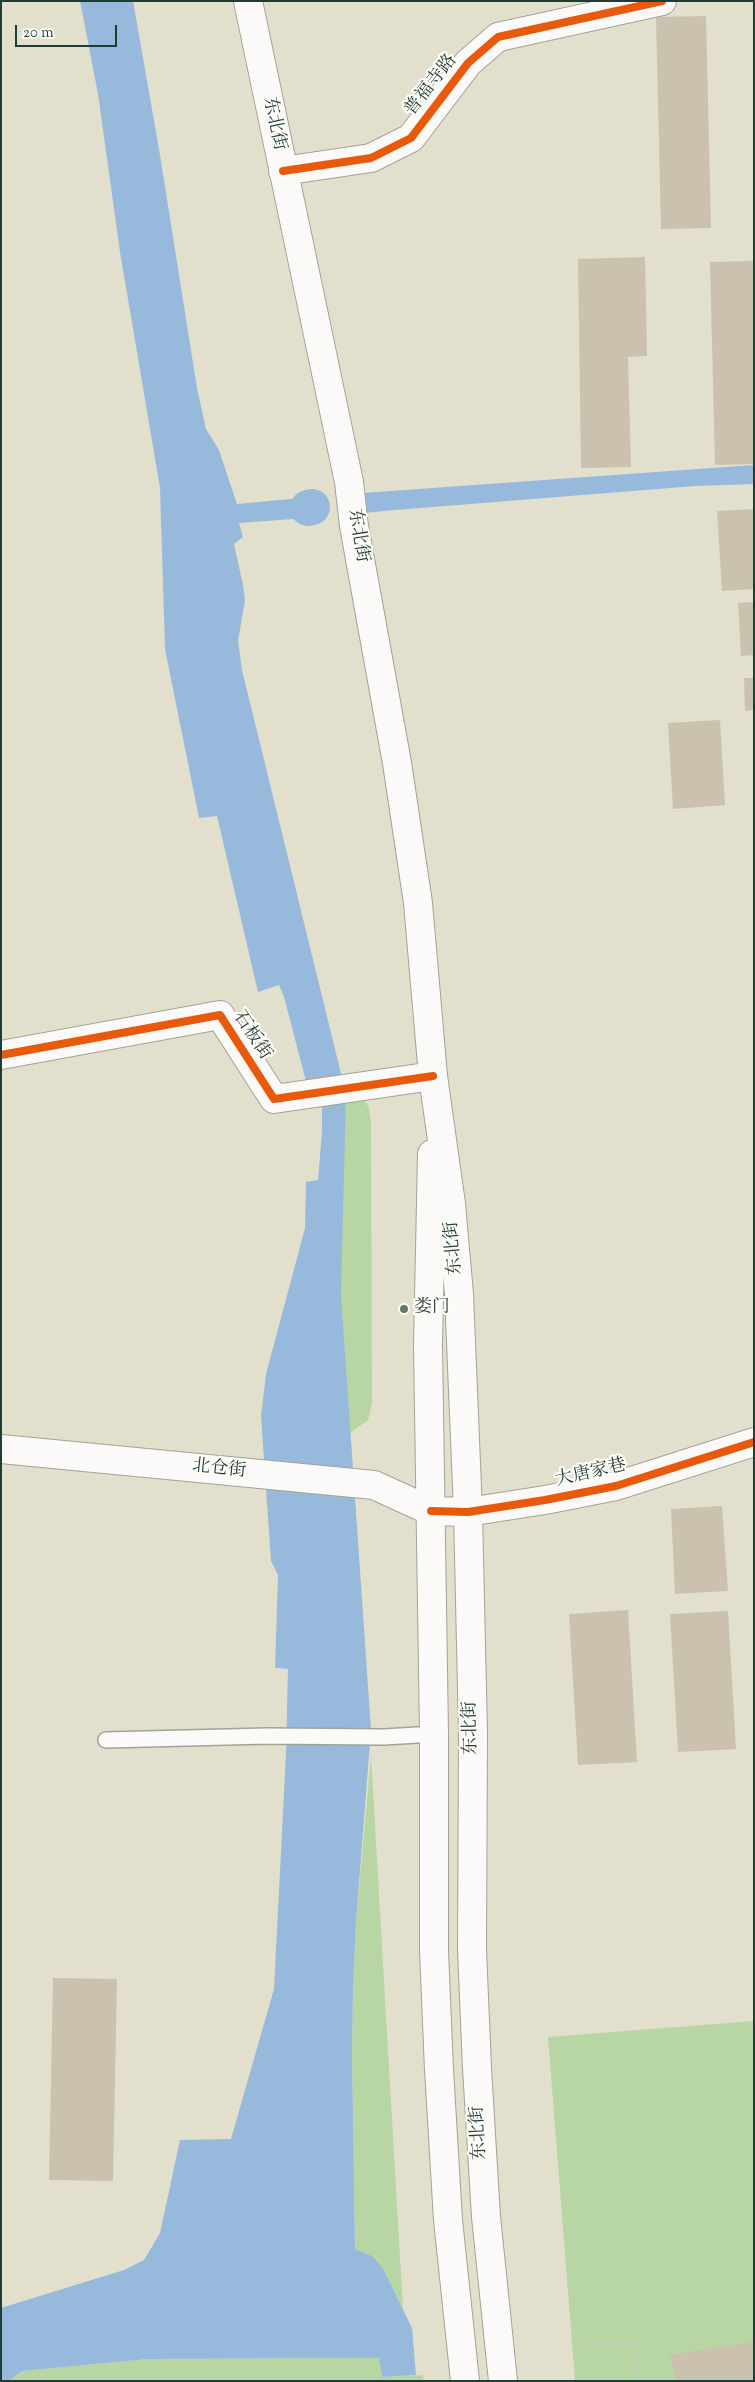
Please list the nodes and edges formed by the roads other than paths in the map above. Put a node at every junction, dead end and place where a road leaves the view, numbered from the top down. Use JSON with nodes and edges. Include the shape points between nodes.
{"nodes":[{"id":1,"x":248,"y":1,"type":"edge"},
{"id":2,"x":662,"y":1,"type":"edge"},
{"id":3,"x":283,"y":171,"type":"junction"},
{"id":4,"x":1,"y":1055,"type":"edge"},
{"id":5,"x":433,"y":1076,"type":"junction"},
{"id":6,"x":754,"y":1442,"type":"edge"},
{"id":7,"x":1,"y":1449,"type":"edge"},
{"id":8,"x":431,"y":1511,"type":"junction"},
{"id":9,"x":468,"y":1512,"type":"junction"},
{"id":10,"x":434,"y":1734,"type":"junction"},
{"id":11,"x":106,"y":1740,"type":"dead end"},
{"id":12,"x":465,"y":2381,"type":"edge"},
{"id":13,"x":503,"y":2381,"type":"edge"}],
"edges":[{"from":1,"to":3,"type":"main road","name":"东北街"},
{"from":2,"to":3,"type":"main road","name":"普福寺路","via":[[498,36],[468,63],[411,138],[372,158]]},
{"from":3,"to":5,"type":"main road","name":"东北街","via":[[349,482],[354,526],[399,772],[418,903]]},
{"from":4,"to":5,"type":"main road","name":"石板街","via":[[220,1015],[274,1099]]},
{"from":5,"to":8,"type":"main road","name":"东北街","via":[[428,1248]]},
{"from":5,"to":9,"type":"main road","name":"东北街","via":[[452,1204]]},
{"from":6,"to":9,"type":"main road","name":"大唐家巷","via":[[616,1486]]},
{"from":7,"to":8,"type":"main road","name":"北仓街","via":[[374,1485]]},
{"from":8,"to":9,"type":"main road","name":"大唐家巷"},
{"from":8,"to":10,"type":"main road","name":"东北街"},
{"from":9,"to":13,"type":"main road","name":"东北街","via":[[474,1989],[481,2147]]},
{"from":10,"to":11,"type":"lane"},
{"from":10,"to":12,"type":"main road","name":"东北街","via":[[436,2000],[448,2220]]}]}
